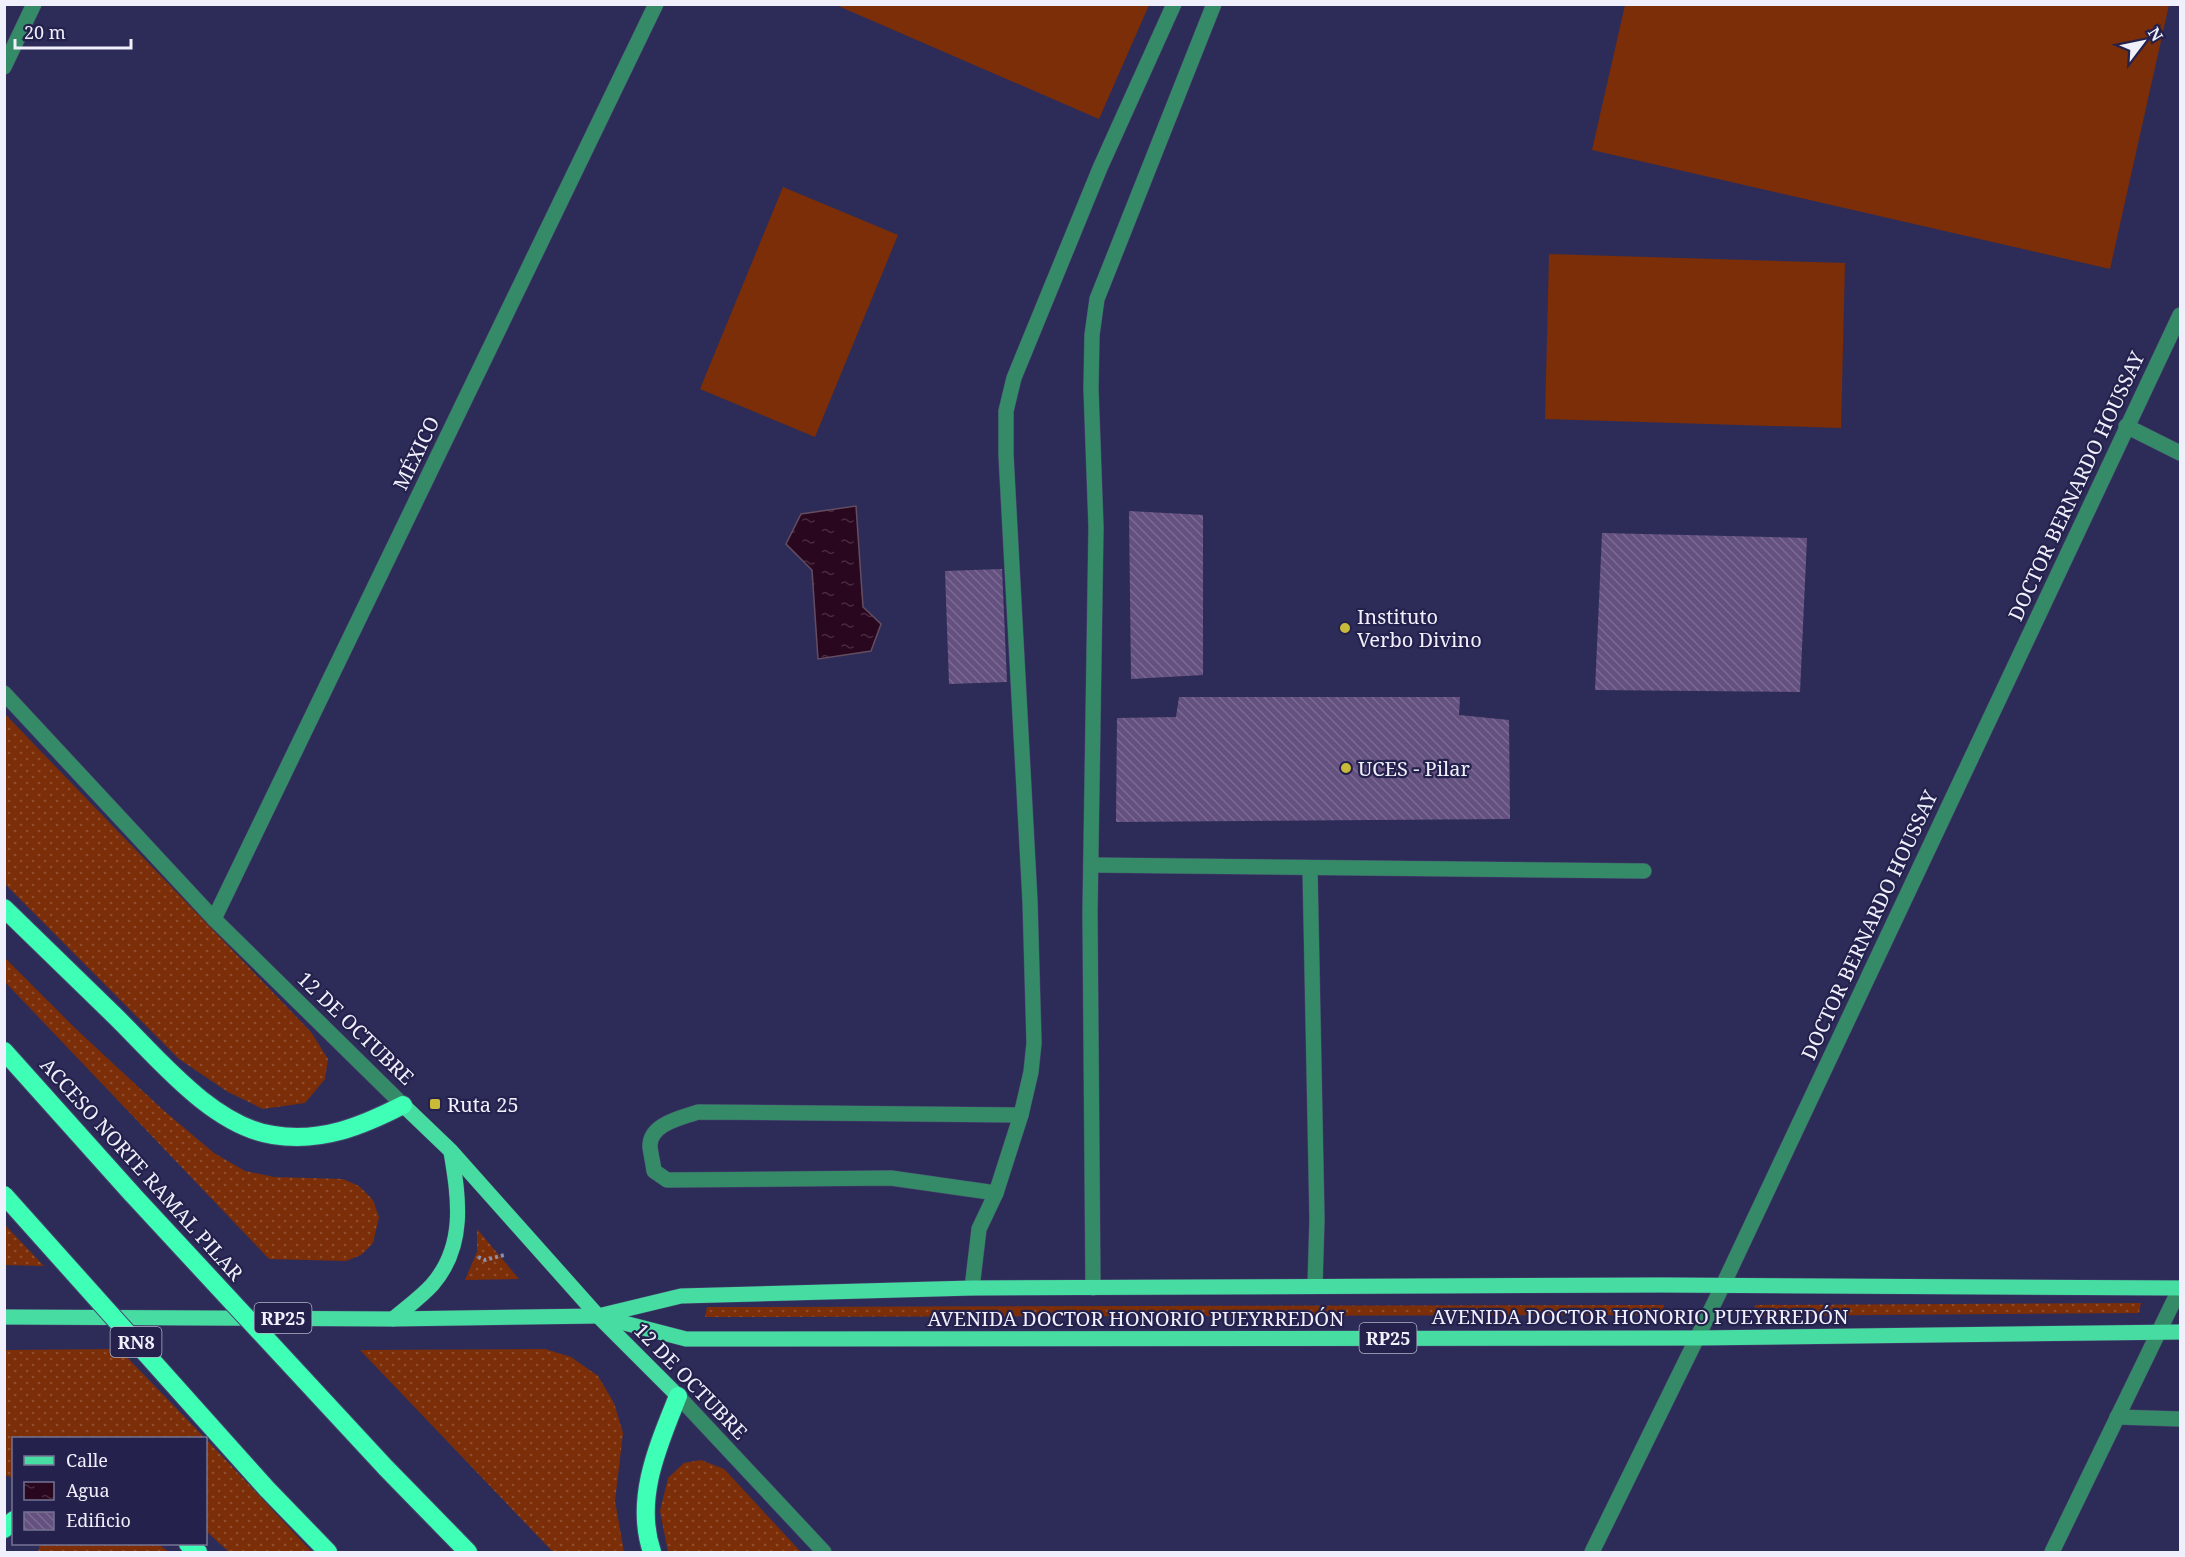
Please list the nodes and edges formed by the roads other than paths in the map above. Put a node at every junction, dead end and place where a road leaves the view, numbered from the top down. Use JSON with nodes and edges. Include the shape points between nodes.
{"nodes":[{"id":1,"x":34,"y":4,"type":"edge"},
{"id":2,"x":656,"y":4,"type":"edge"},
{"id":3,"x":1174,"y":4,"type":"edge"},
{"id":4,"x":1214,"y":4,"type":"edge"},
{"id":5,"x":4,"y":67,"type":"edge"},
{"id":6,"x":2181,"y":315,"type":"edge"},
{"id":7,"x":2126,"y":426,"type":"junction"},
{"id":8,"x":2181,"y":453,"type":"edge"},
{"id":9,"x":4,"y":693,"type":"edge"},
{"id":10,"x":1091,"y":866,"type":"junction"},
{"id":11,"x":1310,"y":868,"type":"junction"},
{"id":12,"x":1644,"y":871,"type":"dead end"},
{"id":13,"x":4,"y":908,"type":"edge"},
{"id":14,"x":214,"y":919,"type":"junction"},
{"id":15,"x":4,"y":1052,"type":"edge"},
{"id":16,"x":404,"y":1105,"type":"junction"},
{"id":17,"x":1021,"y":1115,"type":"junction"},
{"id":18,"x":451,"y":1151,"type":"junction"},
{"id":19,"x":996,"y":1193,"type":"junction"},
{"id":20,"x":4,"y":1195,"type":"edge"},
{"id":21,"x":1723,"y":1285,"type":"junction"},
{"id":22,"x":1315,"y":1286,"type":"junction"},
{"id":23,"x":972,"y":1288,"type":"junction"},
{"id":24,"x":1093,"y":1288,"type":"junction"},
{"id":25,"x":2181,"y":1288,"type":"edge"},
{"id":26,"x":598,"y":1316,"type":"junction"},
{"id":27,"x":4,"y":1317,"type":"edge"},
{"id":28,"x":393,"y":1318,"type":"junction"},
{"id":29,"x":2159,"y":1331,"type":"junction"},
{"id":30,"x":2181,"y":1332,"type":"edge"},
{"id":31,"x":1697,"y":1338,"type":"junction"},
{"id":32,"x":678,"y":1396,"type":"junction"},
{"id":33,"x":2117,"y":1417,"type":"junction"},
{"id":34,"x":2181,"y":1419,"type":"edge"},
{"id":35,"x":328,"y":1552,"type":"edge"},
{"id":36,"x":468,"y":1552,"type":"edge"},
{"id":37,"x":652,"y":1552,"type":"edge"},
{"id":38,"x":824,"y":1552,"type":"edge"},
{"id":39,"x":1592,"y":1552,"type":"edge"},
{"id":40,"x":2052,"y":1552,"type":"edge"}],
"edges":[{"from":1,"to":5,"type":"street"},
{"from":2,"to":14,"type":"street","name":"MÉXICO"},
{"from":3,"to":17,"type":"street","via":[[1100,168],[1018,367],[1006,411],[1034,1043]]},
{"from":4,"to":10,"type":"street","via":[[1097,299],[1091,389],[1096,527]]},
{"from":6,"to":7,"type":"street","name":"DOCTOR BERNARDO HOUSSAY"},
{"from":7,"to":8,"type":"street"},
{"from":7,"to":21,"type":"street","name":"DOCTOR BERNARDO HOUSSAY"},
{"from":9,"to":14,"type":"street","name":"12 DE OCTUBRE"},
{"from":10,"to":11,"type":"street"},
{"from":10,"to":24,"type":"street"},
{"from":11,"to":12,"type":"street"},
{"from":11,"to":22,"type":"street"},
{"from":13,"to":16,"type":"highway","via":[[184,1083],[227,1118],[252,1130],[298,1137],[346,1131]]},
{"from":14,"to":16,"type":"street","name":"12 DE OCTUBRE"},
{"from":15,"to":36,"type":"highway","name":"ACCESO NORTE RAMAL PILAR","bridge":true},
{"from":16,"to":18,"type":"main road","name":"12 DE OCTUBRE"},
{"from":17,"to":19,"type":"street"},
{"from":17,"to":19,"type":"street","via":[[698,1112],[654,1132],[650,1144],[654,1171],[667,1180],[891,1178]]},
{"from":18,"to":26,"type":"main road","name":"12 DE OCTUBRE"},
{"from":18,"to":28,"type":"main road","via":[[459,1204],[452,1251],[431,1286]]},
{"from":19,"to":23,"type":"street","via":[[979,1229]]},
{"from":20,"to":35,"type":"highway","number":"RN8","bridge":true},
{"from":21,"to":22,"type":"main road","name":"AVENIDA DOCTOR HONORIO PUEYRREDÓN","number":"RP25"},
{"from":21,"to":25,"type":"main road","name":"AVENIDA DOCTOR HONORIO PUEYRREDÓN","number":"RP25"},
{"from":21,"to":31,"type":"street","name":"DOCTOR BERNARDO HOUSSAY"},
{"from":22,"to":24,"type":"main road","name":"AVENIDA DOCTOR HONORIO PUEYRREDÓN","number":"RP25"},
{"from":23,"to":24,"type":"main road","name":"AVENIDA DOCTOR HONORIO PUEYRREDÓN","number":"RP25"},
{"from":23,"to":26,"type":"main road","name":"AVENIDA DOCTOR HONORIO PUEYRREDÓN","number":"RP25","via":[[681,1296]]},
{"from":25,"to":29,"type":"street"},
{"from":26,"to":28,"type":"main road","name":"AVENIDA DOCTOR HONORIO PUEYRREDÓN","number":"RP25"},
{"from":26,"to":31,"type":"main road","name":"AVENIDA DOCTOR HONORIO PUEYRREDÓN","number":"RP25","via":[[686,1339]]},
{"from":26,"to":32,"type":"main road","name":"12 DE OCTUBRE"},
{"from":27,"to":28,"type":"main road","name":"AVENIDA DOCTOR HONORIO PUEYRREDÓN","number":"RP25"},
{"from":29,"to":30,"type":"main road","name":"AVENIDA DOCTOR HONORIO PUEYRREDÓN","number":"RP25"},
{"from":29,"to":31,"type":"main road","name":"AVENIDA DOCTOR HONORIO PUEYRREDÓN","number":"RP25"},
{"from":29,"to":33,"type":"street"},
{"from":31,"to":39,"type":"street","name":"DOCTOR BERNARDO HOUSSAY"},
{"from":32,"to":37,"type":"highway","via":[[645,1497]]},
{"from":32,"to":38,"type":"street","name":"12 DE OCTUBRE"},
{"from":33,"to":34,"type":"street"},
{"from":33,"to":40,"type":"street"}]}
